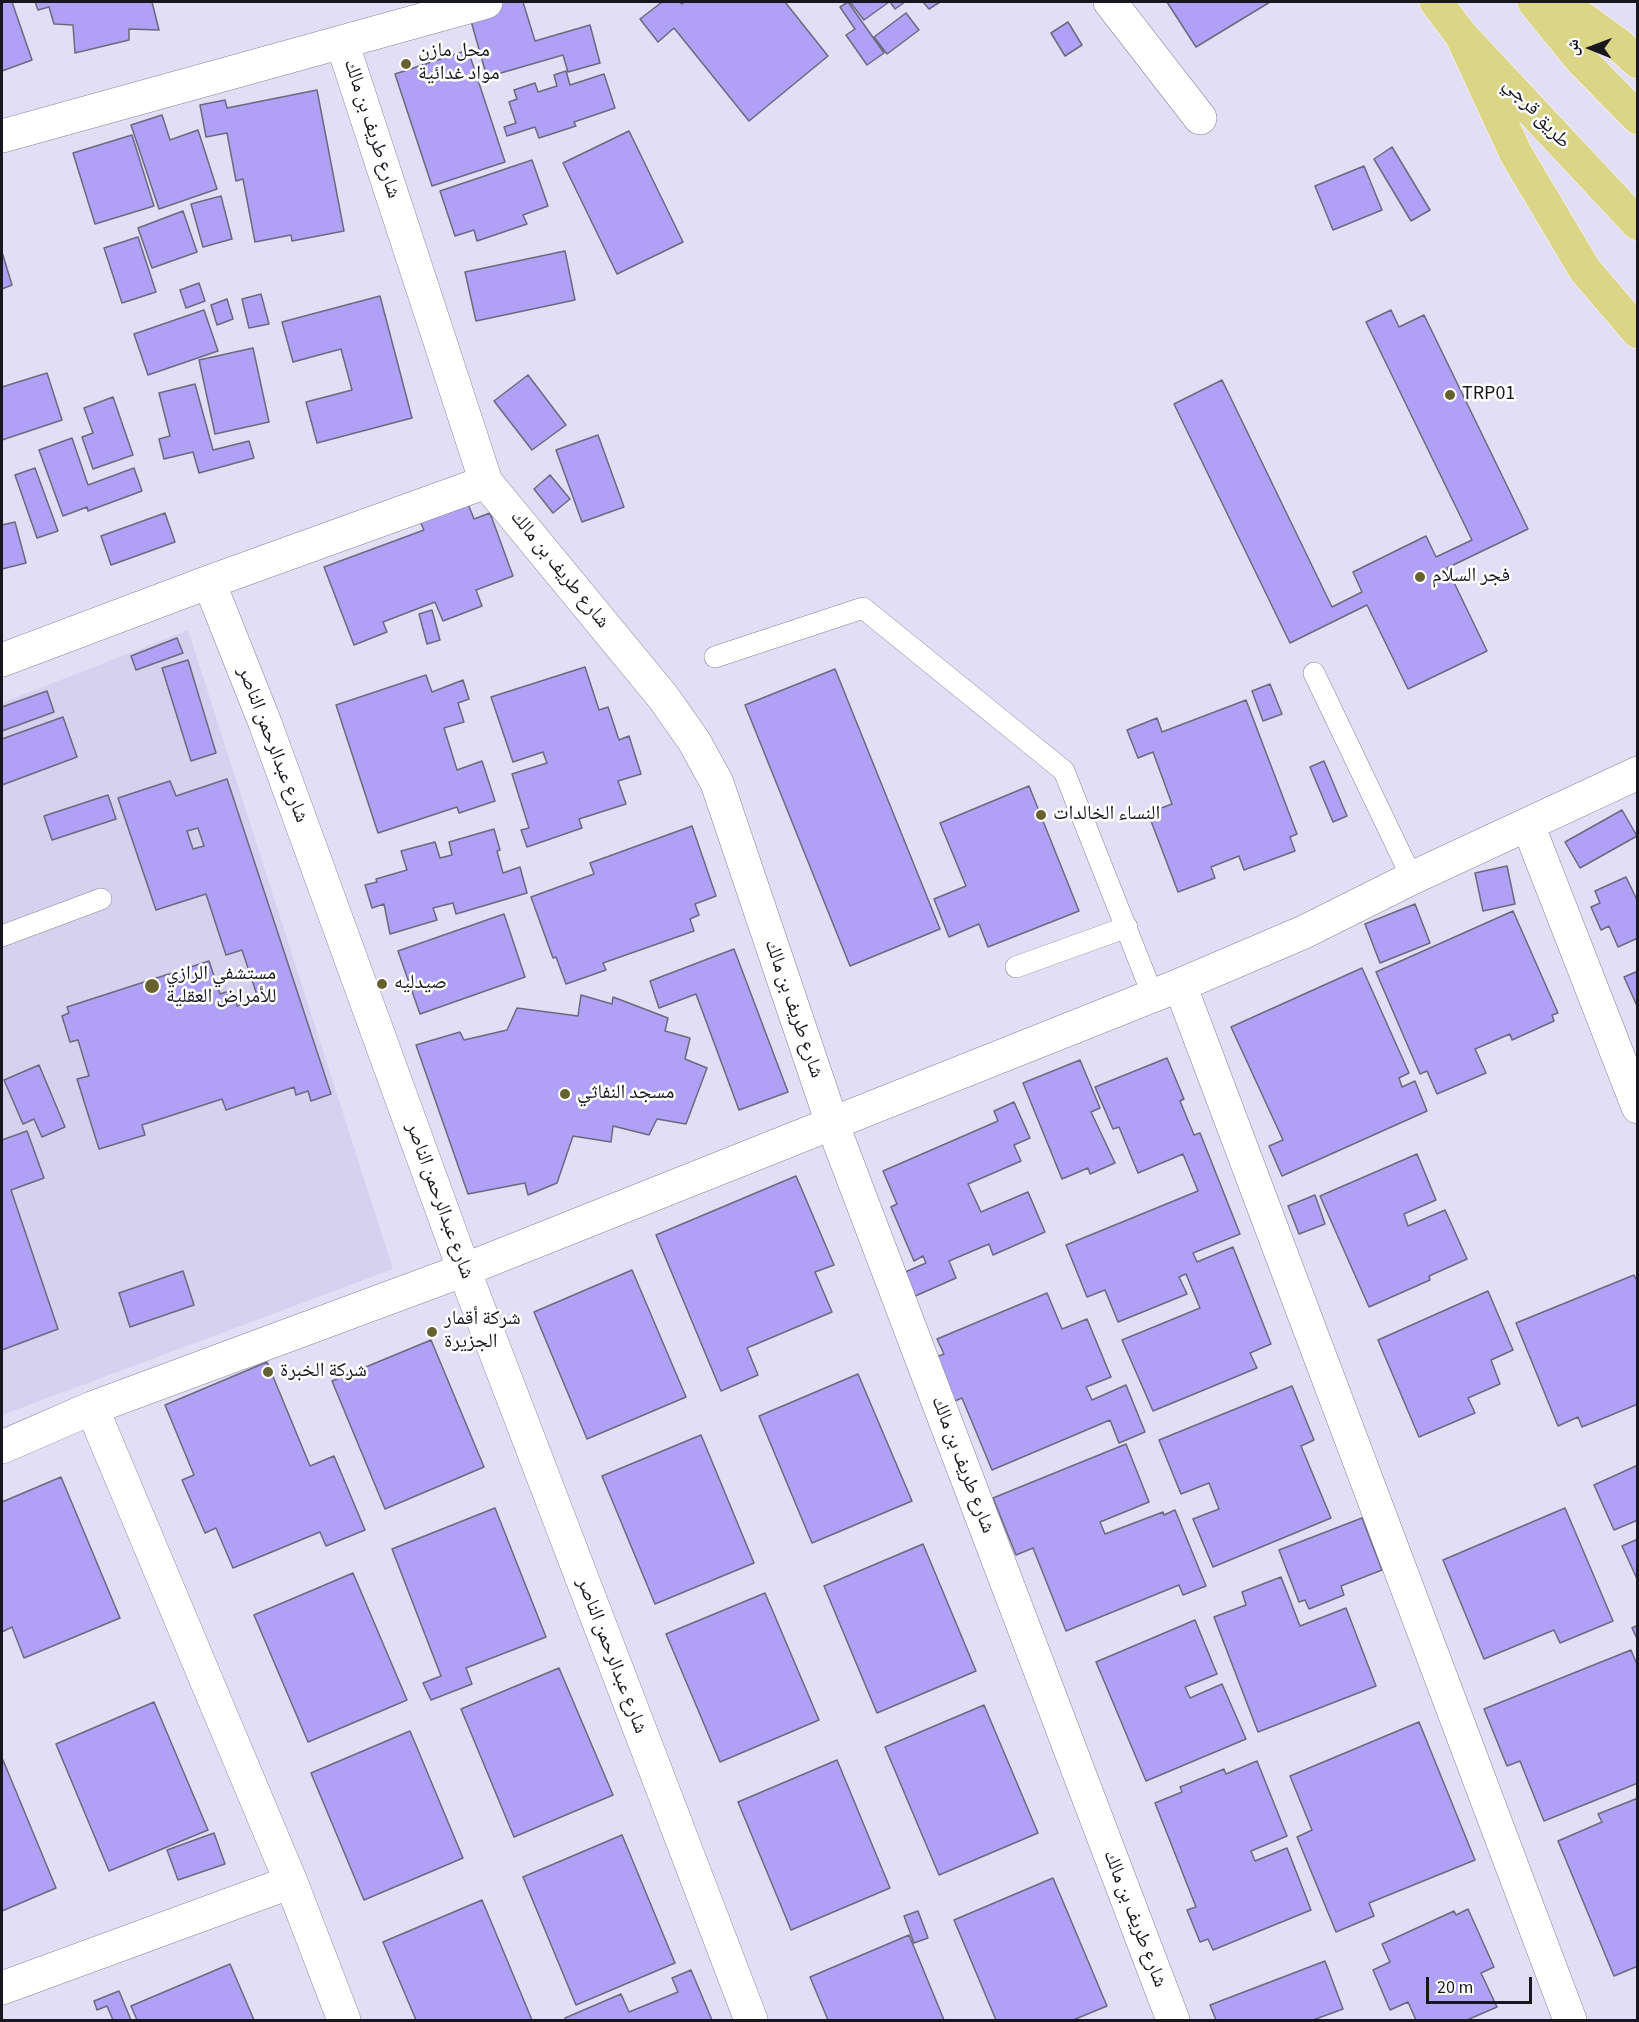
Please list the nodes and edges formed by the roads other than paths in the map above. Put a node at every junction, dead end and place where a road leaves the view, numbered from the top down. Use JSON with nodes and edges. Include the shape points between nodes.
{"nodes":[{"id":1,"x":486,"y":2,"type":"edge"},
{"id":2,"x":1110,"y":2,"type":"edge"},
{"id":3,"x":1436,"y":2,"type":"edge"},
{"id":4,"x":1534,"y":2,"type":"edge"},
{"id":5,"x":1560,"y":2,"type":"edge"},
{"id":6,"x":1461,"y":35,"type":"junction"},
{"id":7,"x":342,"y":42,"type":"junction"},
{"id":8,"x":1638,"y":62,"type":"edge"},
{"id":9,"x":1200,"y":118,"type":"dead end"},
{"id":10,"x":1638,"y":118,"type":"edge"},
{"id":11,"x":2,"y":136,"type":"edge"},
{"id":12,"x":1638,"y":224,"type":"edge"},
{"id":13,"x":1638,"y":332,"type":"edge"},
{"id":14,"x":486,"y":482,"type":"junction"},
{"id":15,"x":209,"y":582,"type":"junction"},
{"id":16,"x":715,"y":657,"type":"dead end"},
{"id":17,"x":2,"y":660,"type":"edge"},
{"id":18,"x":1314,"y":673,"type":"dead end"},
{"id":19,"x":1638,"y":773,"type":"edge"},
{"id":20,"x":1528,"y":825,"type":"junction"},
{"id":21,"x":1412,"y":878,"type":"junction"},
{"id":22,"x":101,"y":899,"type":"dead end"},
{"id":23,"x":1127,"y":927,"type":"junction"},
{"id":24,"x":2,"y":936,"type":"edge"},
{"id":25,"x":1016,"y":967,"type":"dead end"},
{"id":26,"x":1167,"y":990,"type":"junction"},
{"id":27,"x":1638,"y":1107,"type":"edge"},
{"id":28,"x":832,"y":1123,"type":"junction"},
{"id":29,"x":464,"y":1270,"type":"junction"},
{"id":30,"x":92,"y":1408,"type":"junction"},
{"id":31,"x":2,"y":1446,"type":"edge"},
{"id":32,"x":291,"y":1882,"type":"junction"},
{"id":33,"x":2,"y":1988,"type":"edge"},
{"id":34,"x":344,"y":2020,"type":"edge"},
{"id":35,"x":751,"y":2020,"type":"edge"},
{"id":36,"x":1173,"y":2020,"type":"edge"},
{"id":37,"x":1570,"y":2020,"type":"edge"}],
"edges":[{"from":1,"to":7,"type":"street"},
{"from":2,"to":9,"type":"street"},
{"from":3,"to":6,"type":"highway","name":"طريق قرجي"},
{"from":4,"to":10,"type":"highway","via":[[1582,61]]},
{"from":5,"to":8,"type":"highway"},
{"from":6,"to":12,"type":"highway","name":"طريق قرجي"},
{"from":6,"to":13,"type":"highway","via":[[1516,154],[1585,270]]},
{"from":7,"to":11,"type":"street"},
{"from":7,"to":14,"type":"street","name":"شارع طريف بن مالك"},
{"from":14,"to":15,"type":"street"},
{"from":14,"to":28,"type":"street","name":"شارع طريف بن مالك","via":[[663,697],[717,783]]},
{"from":15,"to":17,"type":"street"},
{"from":15,"to":29,"type":"street","name":"شارع عبدالرحمن الناصر","via":[[265,723]]},
{"from":16,"to":23,"type":"lane","via":[[863,608],[1064,771]]},
{"from":18,"to":21,"type":"lane"},
{"from":19,"to":20,"type":"street"},
{"from":20,"to":21,"type":"street"},
{"from":20,"to":27,"type":"street"},
{"from":21,"to":26,"type":"street","via":[[1304,932]]},
{"from":22,"to":24,"type":"lane"},
{"from":23,"to":25,"type":"lane"},
{"from":23,"to":26,"type":"lane"},
{"from":26,"to":28,"type":"street"},
{"from":26,"to":37,"type":"street"},
{"from":28,"to":29,"type":"street"},
{"from":28,"to":36,"type":"street","name":"شارع طريف بن مالك"},
{"from":29,"to":30,"type":"street"},
{"from":29,"to":35,"type":"street","name":"شارع عبدالرحمن الناصر"},
{"from":30,"to":31,"type":"street"},
{"from":30,"to":32,"type":"street"},
{"from":32,"to":33,"type":"street"},
{"from":32,"to":34,"type":"street"}]}
